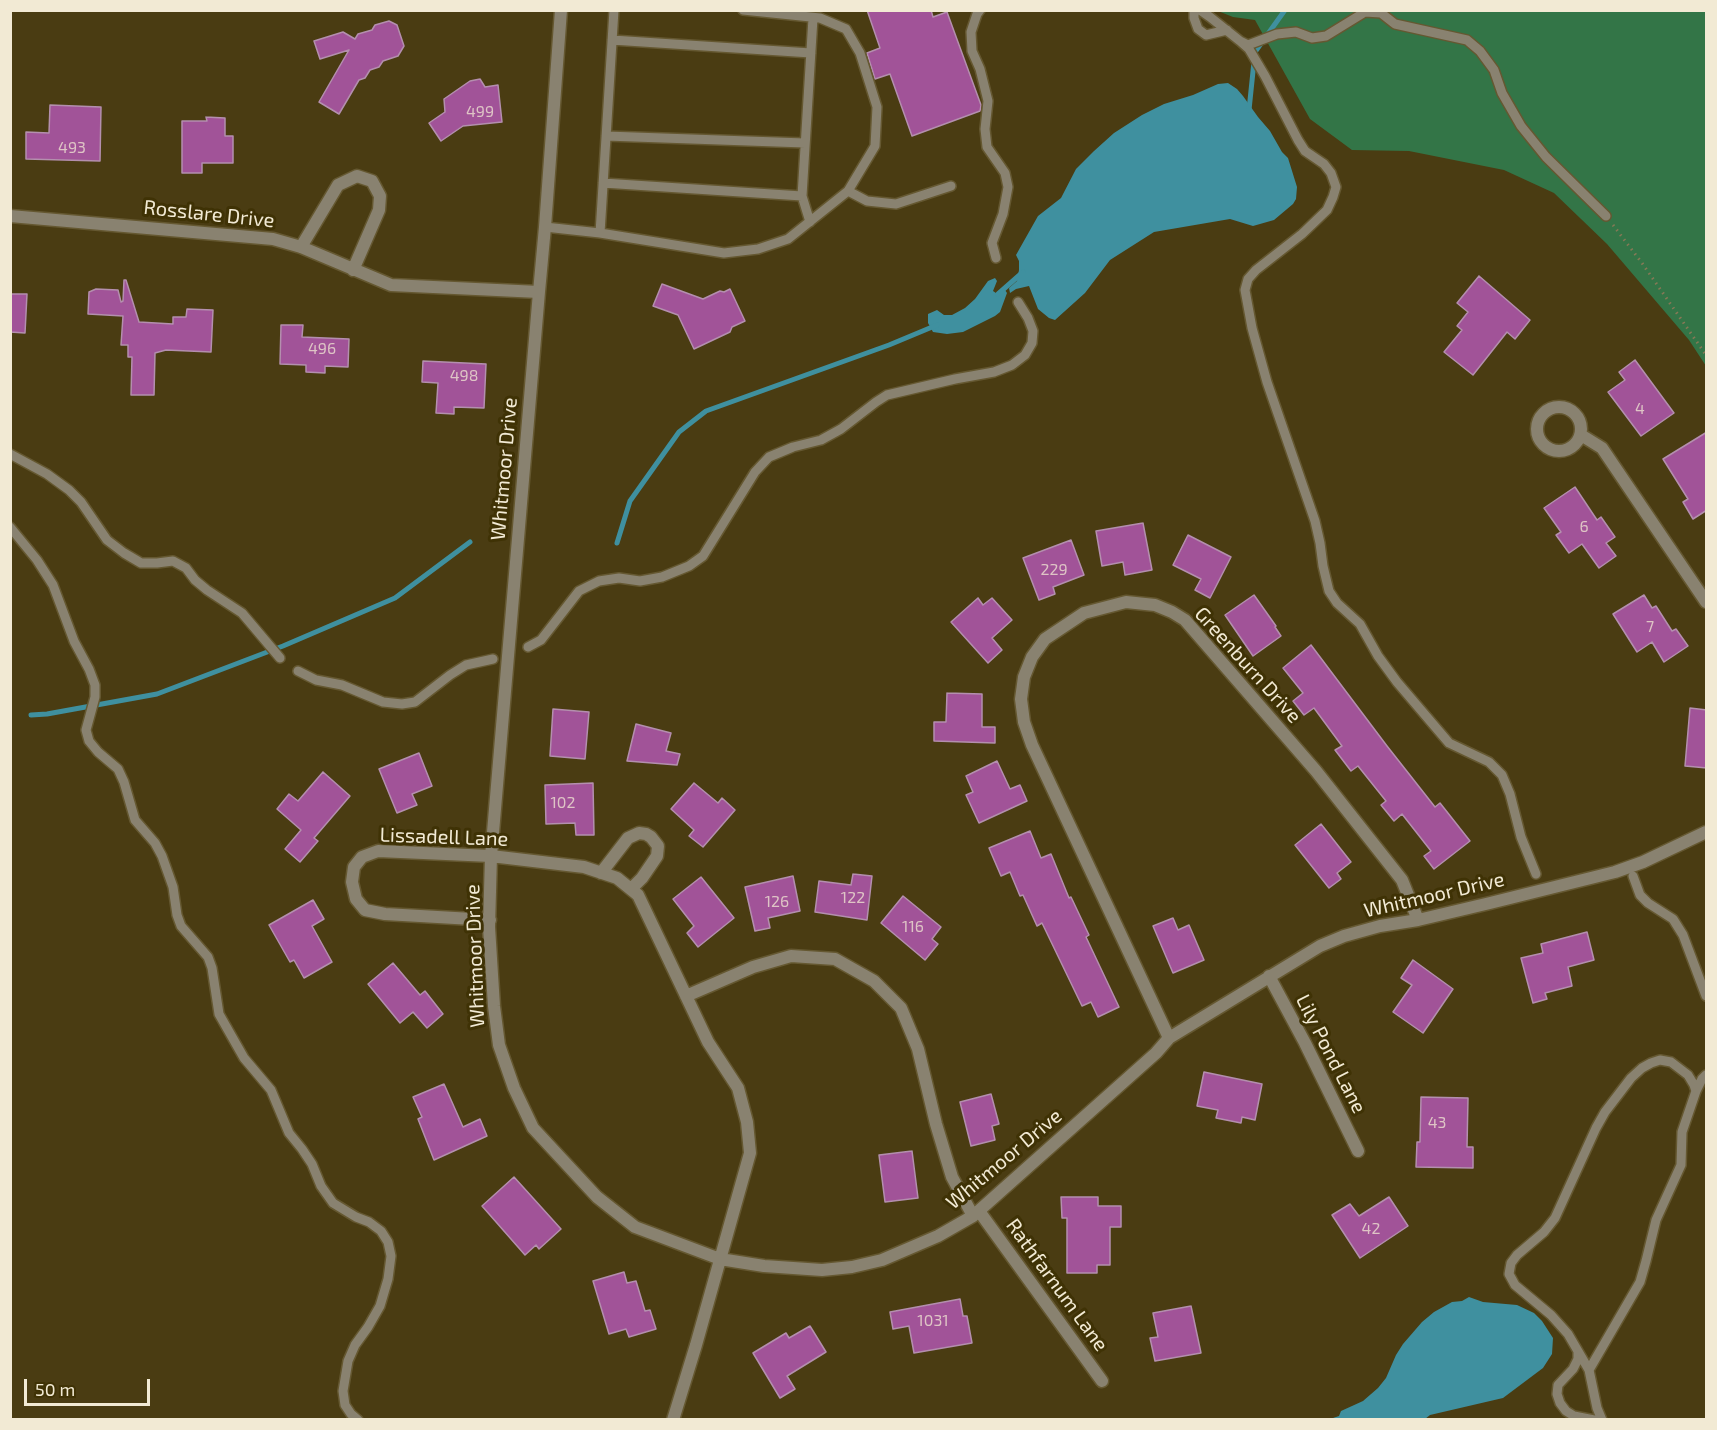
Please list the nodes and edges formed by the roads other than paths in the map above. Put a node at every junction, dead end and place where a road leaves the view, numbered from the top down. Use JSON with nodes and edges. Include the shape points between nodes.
{"nodes":[{"id":1,"x":561,"y":10,"type":"edge"},
{"id":2,"x":614,"y":10,"type":"edge"},
{"id":3,"x":743,"y":10,"type":"edge"},
{"id":4,"x":980,"y":10,"type":"edge"},
{"id":5,"x":1194,"y":10,"type":"edge"},
{"id":6,"x":1200,"y":10,"type":"edge"},
{"id":7,"x":813,"y":18,"type":"junction"},
{"id":8,"x":1227,"y":30,"type":"junction"},
{"id":9,"x":612,"y":40,"type":"junction"},
{"id":10,"x":1240,"y":40,"type":"junction"},
{"id":11,"x":810,"y":53,"type":"junction"},
{"id":12,"x":606,"y":136,"type":"junction"},
{"id":13,"x":805,"y":143,"type":"junction"},
{"id":14,"x":603,"y":183,"type":"junction"},
{"id":15,"x":951,"y":186,"type":"dead end"},
{"id":16,"x":848,"y":191,"type":"junction"},
{"id":17,"x":802,"y":196,"type":"junction"},
{"id":18,"x":10,"y":216,"type":"edge"},
{"id":19,"x":1606,"y":216,"type":"road end"},
{"id":20,"x":810,"y":222,"type":"junction"},
{"id":21,"x":545,"y":227,"type":"junction"},
{"id":22,"x":600,"y":233,"type":"junction"},
{"id":23,"x":301,"y":247,"type":"junction"},
{"id":24,"x":996,"y":258,"type":"dead end"},
{"id":25,"x":353,"y":270,"type":"junction"},
{"id":26,"x":538,"y":292,"type":"junction"},
{"id":27,"x":1018,"y":302,"type":"dead end"},
{"id":28,"x":1581,"y":435,"type":"dead end"},
{"id":29,"x":10,"y":454,"type":"edge"},
{"id":30,"x":10,"y":527,"type":"edge"},
{"id":31,"x":1707,"y":602,"type":"edge"},
{"id":32,"x":528,"y":647,"type":"dead end"},
{"id":33,"x":280,"y":658,"type":"dead end"},
{"id":34,"x":493,"y":659,"type":"dead end"},
{"id":35,"x":298,"y":671,"type":"dead end"},
{"id":36,"x":1707,"y":832,"type":"edge"},
{"id":37,"x":491,"y":856,"type":"junction"},
{"id":38,"x":601,"y":873,"type":"junction"},
{"id":39,"x":1536,"y":874,"type":"dead end"},
{"id":40,"x":1633,"y":876,"type":"dead end"},
{"id":41,"x":631,"y":889,"type":"junction"},
{"id":42,"x":489,"y":920,"type":"junction"},
{"id":43,"x":1418,"y":920,"type":"junction"},
{"id":44,"x":1269,"y":976,"type":"junction"},
{"id":45,"x":686,"y":996,"type":"junction"},
{"id":46,"x":1707,"y":996,"type":"edge"},
{"id":47,"x":1169,"y":1038,"type":"junction"},
{"id":48,"x":1707,"y":1075,"type":"edge"},
{"id":49,"x":1696,"y":1091,"type":"junction"},
{"id":50,"x":1358,"y":1151,"type":"dead end"},
{"id":51,"x":976,"y":1213,"type":"junction"},
{"id":52,"x":720,"y":1259,"type":"junction"},
{"id":53,"x":1578,"y":1351,"type":"junction"},
{"id":54,"x":1589,"y":1370,"type":"junction"},
{"id":55,"x":1102,"y":1381,"type":"dead end"},
{"id":56,"x":358,"y":1419,"type":"edge"},
{"id":57,"x":673,"y":1419,"type":"edge"},
{"id":58,"x":1594,"y":1419,"type":"edge"},
{"id":59,"x":1602,"y":1419,"type":"edge"}],
"edges":[{"from":1,"to":21,"type":"street","name":"Whitmoor Drive"},
{"from":2,"to":9,"type":"lane"},
{"from":3,"to":7,"type":"lane"},
{"from":4,"to":24,"type":"lane","via":[[971,32],[972,51],[988,101],[987,147],[1005,173],[1008,187],[992,243]]},
{"from":5,"to":8,"type":"lane","via":[[1198,29],[1206,35]]},
{"from":6,"to":8,"type":"lane"},
{"from":7,"to":11,"type":"lane"},
{"from":7,"to":16,"type":"lane","via":[[846,29],[860,53],[877,107],[875,146]]},
{"from":8,"to":10,"type":"lane"},
{"from":9,"to":11,"type":"lane"},
{"from":9,"to":12,"type":"lane"},
{"from":10,"to":19,"type":"lane","via":[[1248,45],[1277,34],[1296,32],[1312,38],[1326,36],[1365,12],[1381,14],[1395,24],[1467,40],[1494,70],[1521,126],[1546,157]]},
{"from":10,"to":39,"type":"lane","via":[[1265,76],[1305,151],[1324,164],[1336,187],[1327,210],[1256,270],[1245,290],[1267,382],[1315,521],[1329,591],[1360,624],[1397,682],[1449,743],[1489,762],[1502,775]]},
{"from":11,"to":13,"type":"lane"},
{"from":12,"to":13,"type":"lane"},
{"from":12,"to":14,"type":"lane"},
{"from":13,"to":17,"type":"lane"},
{"from":14,"to":17,"type":"lane"},
{"from":14,"to":22,"type":"lane"},
{"from":15,"to":16,"type":"lane","via":[[896,204],[867,201]]},
{"from":16,"to":20,"type":"lane"},
{"from":17,"to":20,"type":"lane"},
{"from":18,"to":23,"type":"street","name":"Rosslare Drive","via":[[273,239]]},
{"from":20,"to":22,"type":"lane","via":[[788,239],[758,249],[724,253]]},
{"from":21,"to":22,"type":"lane"},
{"from":21,"to":26,"type":"street","name":"Whitmoor Drive"},
{"from":23,"to":25,"type":"street","name":"Rosslare Drive"},
{"from":23,"to":25,"type":"street","via":[[338,185],[357,176],[372,180],[380,196],[379,210]]},
{"from":25,"to":26,"type":"street","name":"Rosslare Drive","via":[[391,285]]},
{"from":26,"to":37,"type":"street","name":"Whitmoor Drive"},
{"from":27,"to":32,"type":"lane","via":[[1033,331],[1032,343],[1012,365],[887,396],[821,440],[769,457],[755,472],[704,556],[662,577],[599,581],[579,591],[541,640]]},
{"from":28,"to":31,"type":"street","via":[[1602,448]]},
{"from":29,"to":33,"type":"lane","via":[[69,490],[107,540],[124,553],[141,563],[173,561],[186,568],[207,590],[242,613]]},
{"from":30,"to":56,"type":"lane","via":[[53,585],[95,685],[86,730],[89,741],[118,769],[135,820],[162,856],[181,926],[208,957],[212,968],[219,1014],[244,1058],[271,1090],[282,1121],[333,1203],[369,1222],[388,1242],[391,1256],[380,1306],[348,1361],[345,1405]]},
{"from":34,"to":35,"type":"lane","via":[[466,665],[415,702],[402,704],[383,702]]},
{"from":36,"to":43,"type":"street","name":"Whitmoor Drive","via":[[1628,868]]},
{"from":37,"to":38,"type":"street","name":"Lissadell Lane","via":[[584,867]]},
{"from":37,"to":42,"type":"street","name":"Whitmoor Drive"},
{"from":37,"to":42,"type":"street","name":"Lissadell Lane","via":[[378,851],[362,857],[354,867],[352,882],[356,899],[365,910]]},
{"from":38,"to":41,"type":"street","name":"Lissadell Lane","via":[[617,878]]},
{"from":38,"to":41,"type":"street","via":[[628,838],[646,834],[658,846],[657,856]]},
{"from":40,"to":46,"type":"lane","via":[[1640,895],[1673,919],[1683,935]]},
{"from":41,"to":45,"type":"street","name":"Lissadell Lane","via":[[638,895]]},
{"from":42,"to":52,"type":"street","name":"Whitmoor Drive","via":[[499,1045],[533,1128],[597,1197],[635,1227]]},
{"from":43,"to":44,"type":"street","name":"Whitmoor Drive","via":[[1344,936]]},
{"from":43,"to":47,"type":"street","name":"Greenburn Drive","via":[[1402,880],[1316,771],[1185,620],[1155,605],[1126,602],[1084,613],[1045,639],[1032,657],[1021,699],[1024,722]]},
{"from":44,"to":47,"type":"street","name":"Whitmoor Drive"},
{"from":44,"to":50,"type":"street","name":"Lily Pond Lane"},
{"from":45,"to":51,"type":"street","name":"Rathfarnum Lane","via":[[753,967],[791,956],[835,959],[874,981],[901,1008],[918,1049],[952,1177]]},
{"from":45,"to":52,"type":"street","name":"Lissadell Lane","via":[[708,1042],[738,1088],[747,1122],[750,1153]]},
{"from":47,"to":51,"type":"street","name":"Whitmoor Drive"},
{"from":48,"to":49,"type":"lane"},
{"from":49,"to":53,"type":"lane","via":[[1688,1075],[1671,1062],[1651,1063],[1631,1078],[1596,1128],[1555,1218],[1511,1263],[1509,1274],[1515,1285],[1551,1315]]},
{"from":49,"to":54,"type":"lane","via":[[1682,1132],[1681,1165],[1656,1220],[1640,1282]]},
{"from":51,"to":52,"type":"street","name":"Whitmoor Drive","via":[[938,1236],[882,1260],[852,1267],[822,1270]]},
{"from":51,"to":55,"type":"street","name":"Rathfarnum Lane"},
{"from":52,"to":57,"type":"street","name":"Lissadell Lane"},
{"from":53,"to":54,"type":"lane"},
{"from":53,"to":58,"type":"lane","via":[[1573,1370],[1558,1385],[1557,1394],[1566,1411]]},
{"from":54,"to":59,"type":"lane"}]}
